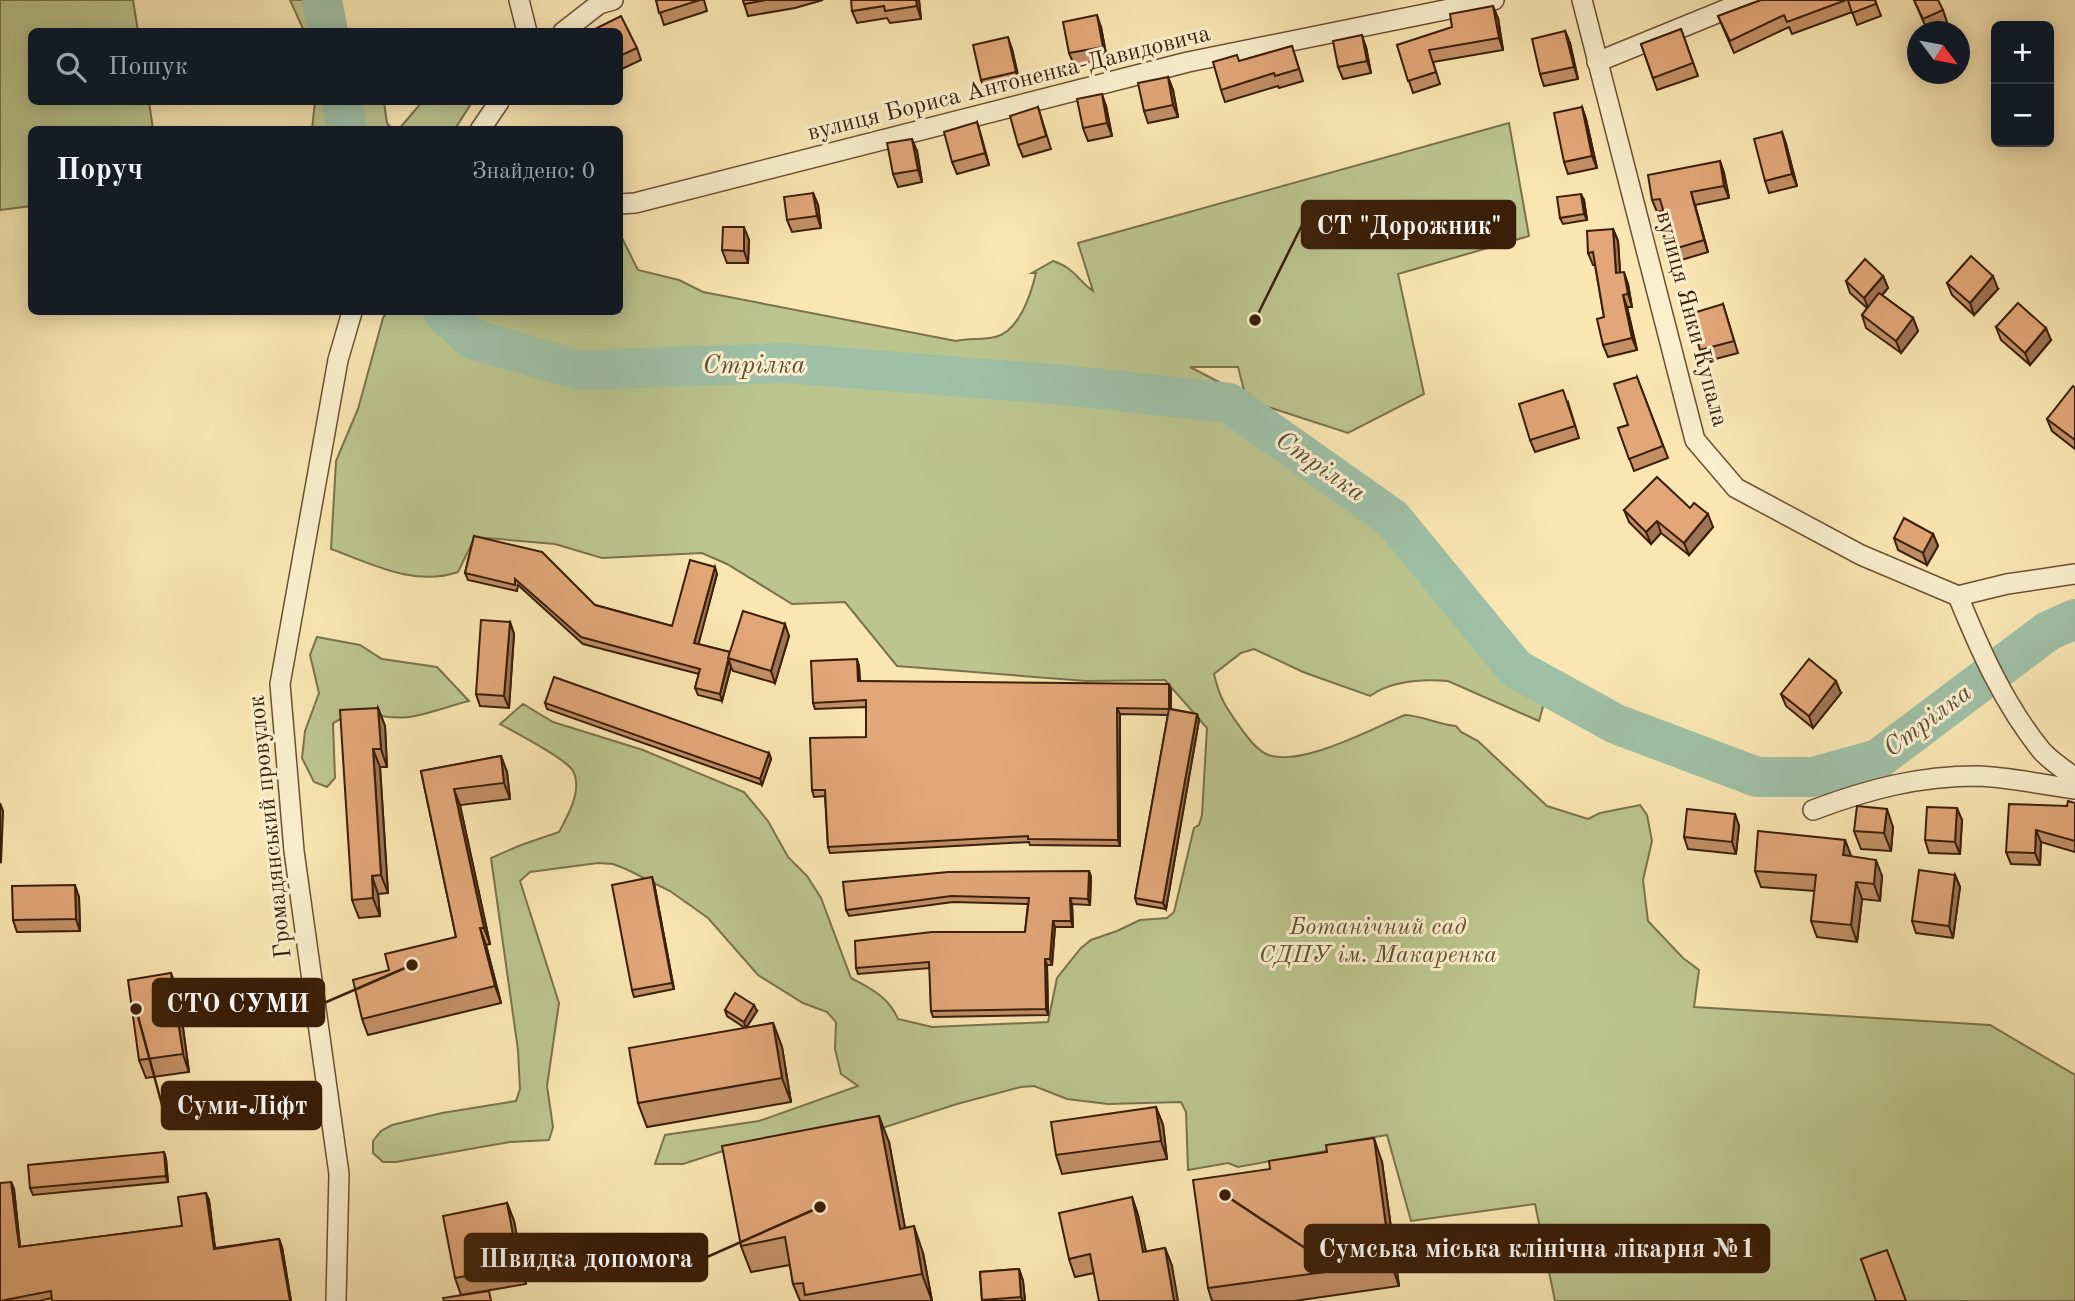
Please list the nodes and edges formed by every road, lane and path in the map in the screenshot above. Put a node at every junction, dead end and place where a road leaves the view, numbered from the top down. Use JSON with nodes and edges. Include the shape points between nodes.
{"nodes":[{"id":1,"x":519,"y":0,"type":"edge"},
{"id":2,"x":613,"y":0,"type":"edge"},
{"id":3,"x":1493,"y":0,"type":"edge"},
{"id":4,"x":1582,"y":0,"type":"edge"},
{"id":5,"x":1749,"y":0,"type":"edge"},
{"id":6,"x":526,"y":28,"type":"edge"},
{"id":7,"x":568,"y":28,"type":"edge"},
{"id":8,"x":1597,"y":62,"type":"junction"},
{"id":9,"x":497,"y":105,"type":"edge"},
{"id":10,"x":483,"y":126,"type":"edge"},
{"id":11,"x":623,"y":204,"type":"edge"},
{"id":12,"x":351,"y":315,"type":"edge"},
{"id":13,"x":2075,"y":574,"type":"edge"},
{"id":14,"x":1958,"y":596,"type":"junction"},
{"id":15,"x":2075,"y":778,"type":"edge"},
{"id":16,"x":2075,"y":789,"type":"edge"},
{"id":17,"x":1814,"y":810,"type":"dead end"},
{"id":18,"x":337,"y":1301,"type":"edge"}],
"edges":[{"from":1,"to":6,"type":"street"},
{"from":2,"to":7,"type":"street","via":[[599,4]]},
{"from":3,"to":11,"type":"street","name":"вулиця Бориса Антоненка-Давидовича","via":[[1188,62]]},
{"from":4,"to":8,"type":"street","name":"вулиця Янки Купала"},
{"from":5,"to":8,"type":"street"},
{"from":8,"to":14,"type":"street","name":"вулиця Янки Купала","via":[[1695,440],[1736,488],[1861,555]]},
{"from":9,"to":10,"type":"street"},
{"from":12,"to":18,"type":"street","name":"Громадянський провулок","via":[[338,360],[280,684],[294,851],[340,1174]]},
{"from":13,"to":14,"type":"street"},
{"from":14,"to":15,"type":"street","via":[[1999,686],[2043,752]]},
{"from":16,"to":17,"type":"street","via":[[1979,776],[1899,782]]}]}
